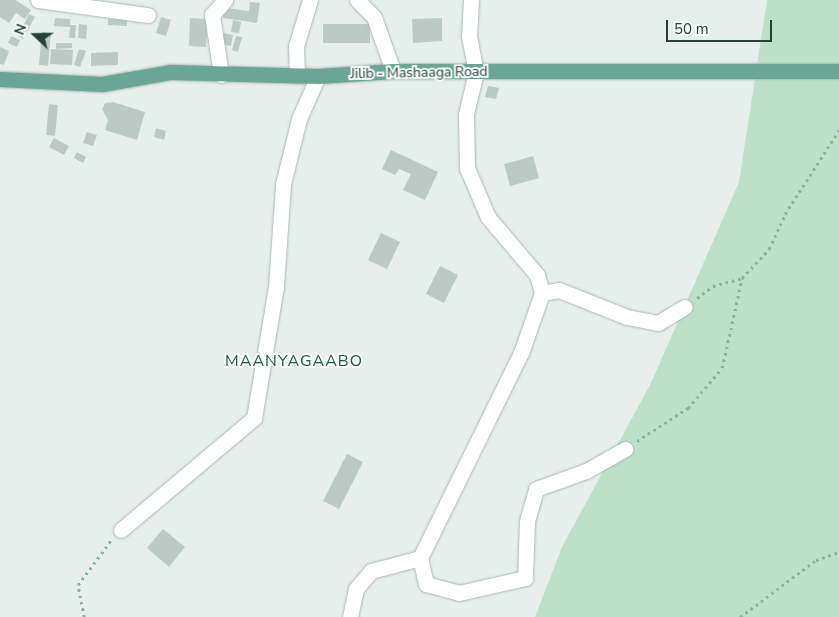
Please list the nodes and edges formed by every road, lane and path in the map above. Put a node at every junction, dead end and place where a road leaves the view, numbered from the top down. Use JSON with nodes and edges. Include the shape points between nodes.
{"nodes":[{"id":1,"x":38,"y":0,"type":"edge"},
{"id":2,"x":225,"y":0,"type":"edge"},
{"id":3,"x":310,"y":0,"type":"edge"},
{"id":4,"x":356,"y":0,"type":"edge"},
{"id":5,"x":472,"y":0,"type":"edge"},
{"id":6,"x":79,"y":3,"type":"edge"},
{"id":7,"x":148,"y":15,"type":"dead end"},
{"id":8,"x":393,"y":71,"type":"junction"},
{"id":9,"x":839,"y":71,"type":"edge"},
{"id":10,"x":476,"y":72,"type":"junction"},
{"id":11,"x":221,"y":75,"type":"junction"},
{"id":12,"x":297,"y":75,"type":"junction"},
{"id":13,"x":318,"y":76,"type":"junction"},
{"id":14,"x":0,"y":79,"type":"edge"},
{"id":15,"x":839,"y":130,"type":"edge"},
{"id":16,"x":742,"y":278,"type":"junction"},
{"id":17,"x":542,"y":293,"type":"junction"},
{"id":18,"x":685,"y":307,"type":"joint"},
{"id":19,"x":625,"y":449,"type":"joint"},
{"id":20,"x":121,"y":530,"type":"joint"},
{"id":21,"x":839,"y":552,"type":"edge"},
{"id":22,"x":420,"y":558,"type":"junction"},
{"id":23,"x":84,"y":617,"type":"edge"},
{"id":24,"x":350,"y":617,"type":"edge"},
{"id":25,"x":740,"y":617,"type":"edge"}],
"edges":[{"from":1,"to":6,"type":"street"},
{"from":2,"to":11,"type":"street","via":[[212,15]]},
{"from":3,"to":12,"type":"street","via":[[296,46]]},
{"from":4,"to":8,"type":"street","via":[[374,17]]},
{"from":5,"to":10,"type":"street","via":[[469,36]]},
{"from":6,"to":7,"type":"street"},
{"from":8,"to":10,"type":"main road","name":"Jilib - Mashaaga Road"},
{"from":8,"to":13,"type":"main road","name":"Jilib - Mashaaga Road"},
{"from":9,"to":10,"type":"main road","name":"Jilib - Mashaaga Road"},
{"from":10,"to":17,"type":"street","via":[[466,114],[467,168],[488,217],[537,275]]},
{"from":11,"to":12,"type":"main road","name":"Jilib - Mashaaga Road"},
{"from":11,"to":14,"type":"main road","name":"Jilib - Mashaaga Road","via":[[171,72],[102,84]]},
{"from":12,"to":13,"type":"main road","name":"Jilib - Mashaaga Road"},
{"from":13,"to":20,"type":"street","via":[[299,119],[283,184],[276,287],[254,418]]},
{"from":15,"to":16,"type":"path","via":[[785,214],[770,249]]},
{"from":16,"to":18,"type":"path","via":[[713,286]]},
{"from":16,"to":19,"type":"path","via":[[722,368],[688,408]]},
{"from":17,"to":18,"type":"street","via":[[559,290],[627,317],[658,323]]},
{"from":17,"to":22,"type":"street","via":[[521,353],[431,527]]},
{"from":19,"to":22,"type":"street","via":[[586,471],[536,488],[527,521],[525,578],[459,593],[426,584]]},
{"from":20,"to":23,"type":"path","via":[[96,556],[78,585]]},
{"from":21,"to":25,"type":"path","via":[[816,560]]},
{"from":22,"to":24,"type":"street","via":[[372,571],[356,589]]}]}
